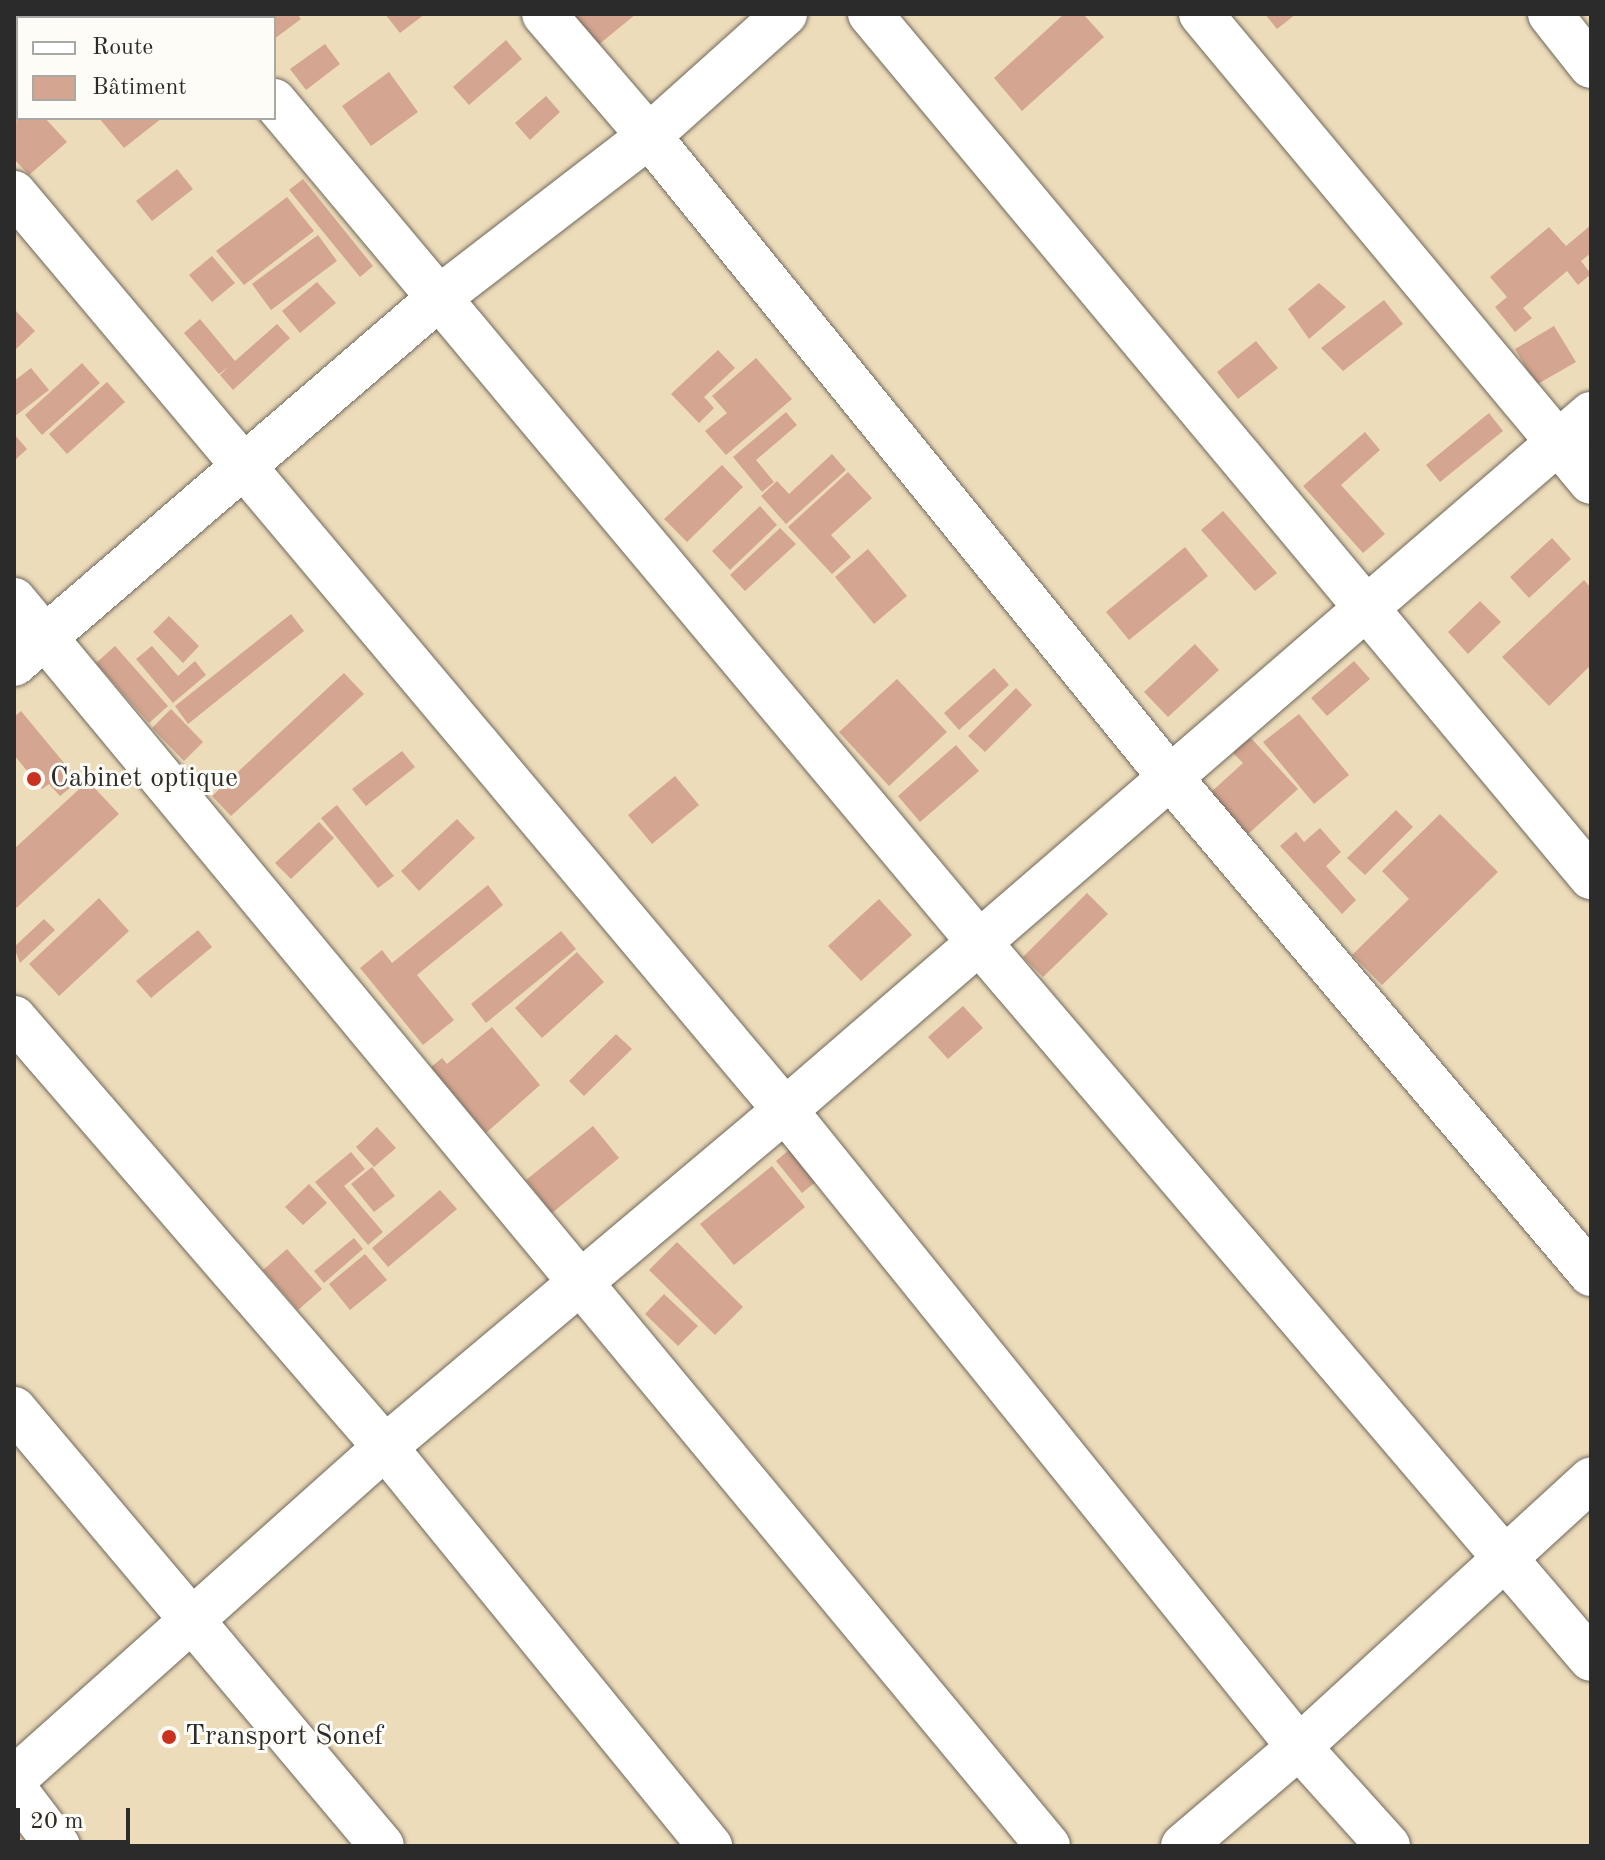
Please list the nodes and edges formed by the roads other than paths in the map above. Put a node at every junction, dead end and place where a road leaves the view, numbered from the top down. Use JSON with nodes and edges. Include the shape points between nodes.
{"nodes":[{"id":1,"x":544,"y":14,"type":"edge"},
{"id":2,"x":785,"y":14,"type":"edge"},
{"id":3,"x":870,"y":14,"type":"edge"},
{"id":4,"x":1201,"y":14,"type":"edge"},
{"id":5,"x":1550,"y":14,"type":"edge"},
{"id":6,"x":1591,"y":66,"type":"edge"},
{"id":7,"x":276,"y":103,"type":"edge"},
{"id":8,"x":649,"y":136,"type":"junction"},
{"id":9,"x":14,"y":193,"type":"edge"},
{"id":10,"x":440,"y":297,"type":"junction"},
{"id":11,"x":1591,"y":414,"type":"edge"},
{"id":12,"x":1558,"y":444,"type":"junction"},
{"id":13,"x":243,"y":464,"type":"junction"},
{"id":14,"x":1591,"y":482,"type":"edge"},
{"id":15,"x":14,"y":600,"type":"edge"},
{"id":16,"x":1367,"y":608,"type":"junction"},
{"id":17,"x":29,"y":650,"type":"edge"},
{"id":18,"x":1169,"y":776,"type":"junction"},
{"id":19,"x":1591,"y":877,"type":"edge"},
{"id":20,"x":978,"y":941,"type":"junction"},
{"id":21,"x":14,"y":1018,"type":"edge"},
{"id":22,"x":785,"y":1110,"type":"junction"},
{"id":23,"x":1591,"y":1274,"type":"edge"},
{"id":24,"x":585,"y":1282,"type":"junction"},
{"id":25,"x":14,"y":1409,"type":"edge"},
{"id":26,"x":385,"y":1447,"type":"junction"},
{"id":27,"x":1591,"y":1479,"type":"edge"},
{"id":28,"x":1501,"y":1557,"type":"junction"},
{"id":29,"x":193,"y":1620,"type":"junction"},
{"id":30,"x":1591,"y":1659,"type":"edge"},
{"id":31,"x":1299,"y":1747,"type":"junction"},
{"id":32,"x":14,"y":1779,"type":"edge"},
{"id":33,"x":14,"y":1788,"type":"edge"},
{"id":34,"x":58,"y":1846,"type":"edge"},
{"id":35,"x":382,"y":1846,"type":"edge"},
{"id":36,"x":710,"y":1846,"type":"edge"},
{"id":37,"x":1048,"y":1846,"type":"edge"},
{"id":38,"x":1183,"y":1846,"type":"edge"},
{"id":39,"x":1388,"y":1846,"type":"edge"}],
"edges":[{"from":1,"to":8,"type":"street"},
{"from":2,"to":8,"type":"street"},
{"from":3,"to":16,"type":"street"},
{"from":4,"to":12,"type":"street"},
{"from":5,"to":6,"type":"street"},
{"from":7,"to":10,"type":"street"},
{"from":8,"to":10,"type":"street"},
{"from":8,"to":18,"type":"street"},
{"from":9,"to":13,"type":"street"},
{"from":10,"to":13,"type":"street"},
{"from":10,"to":20,"type":"street"},
{"from":11,"to":12,"type":"street"},
{"from":12,"to":14,"type":"street"},
{"from":12,"to":16,"type":"street"},
{"from":13,"to":17,"type":"street"},
{"from":13,"to":22,"type":"street"},
{"from":15,"to":17,"type":"street"},
{"from":16,"to":18,"type":"street"},
{"from":16,"to":19,"type":"street"},
{"from":17,"to":24,"type":"street"},
{"from":18,"to":20,"type":"street"},
{"from":18,"to":23,"type":"street"},
{"from":20,"to":22,"type":"street"},
{"from":20,"to":28,"type":"street"},
{"from":21,"to":26,"type":"street"},
{"from":22,"to":24,"type":"street"},
{"from":22,"to":31,"type":"street"},
{"from":24,"to":26,"type":"street"},
{"from":24,"to":37,"type":"street"},
{"from":25,"to":29,"type":"street"},
{"from":26,"to":29,"type":"street"},
{"from":26,"to":36,"type":"street"},
{"from":27,"to":28,"type":"street"},
{"from":28,"to":30,"type":"street"},
{"from":28,"to":31,"type":"street"},
{"from":29,"to":32,"type":"street"},
{"from":29,"to":35,"type":"street"},
{"from":31,"to":38,"type":"street"},
{"from":31,"to":39,"type":"street"},
{"from":33,"to":34,"type":"street"}]}
